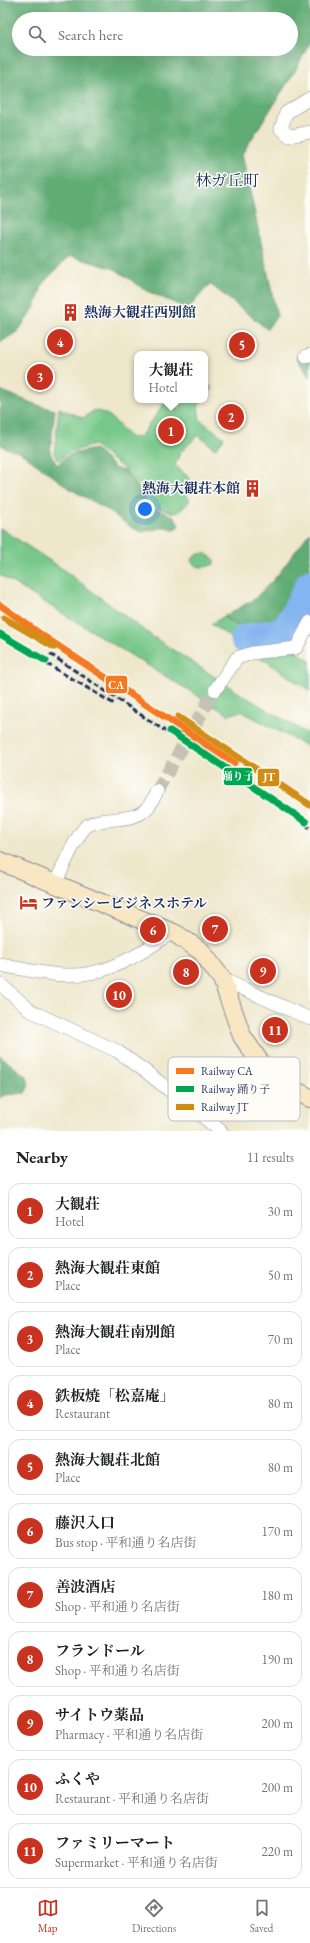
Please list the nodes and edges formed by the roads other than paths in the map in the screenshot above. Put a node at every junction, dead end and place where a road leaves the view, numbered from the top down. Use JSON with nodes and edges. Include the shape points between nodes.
{"nodes":[{"id":1,"x":310,"y":98,"type":"edge"},
{"id":2,"x":310,"y":132,"type":"edge"},
{"id":3,"x":310,"y":622,"type":"edge"},
{"id":4,"x":215,"y":690,"type":"tunnel mouth"},
{"id":5,"x":157,"y":791,"type":"tunnel mouth"},
{"id":6,"x":0,"y":861,"type":"edge"},
{"id":7,"x":55,"y":884,"type":"junction"},
{"id":8,"x":172,"y":932,"type":"junction"},
{"id":9,"x":0,"y":965,"type":"edge"},
{"id":10,"x":222,"y":979,"type":"junction"},
{"id":11,"x":0,"y":984,"type":"edge"},
{"id":12,"x":310,"y":1019,"type":"edge"},
{"id":13,"x":256,"y":1057,"type":"edge"},
{"id":14,"x":168,"y":1089,"type":"edge"},
{"id":15,"x":300,"y":1093,"type":"edge"},
{"id":16,"x":310,"y":1098,"type":"edge"},
{"id":17,"x":208,"y":1121,"type":"edge"},
{"id":18,"x":221,"y":1131,"type":"edge"}],
"edges":[{"from":1,"to":2,"type":"street","via":[[286,113],[281,129],[290,136]]},
{"from":3,"to":4,"type":"street","via":[[296,648],[252,653],[237,658]]},
{"from":5,"to":7,"type":"street","via":[[146,810],[132,817],[105,819],[86,826]]},
{"from":6,"to":7,"type":"street"},
{"from":7,"to":8,"type":"street"},
{"from":8,"to":9,"type":"street","via":[[144,952],[91,973],[70,975]]},
{"from":8,"to":10,"type":"street","via":[[201,951]]},
{"from":10,"to":12,"type":"street"},
{"from":10,"to":13,"type":"street","via":[[242,1036]]},
{"from":11,"to":14,"type":"street","via":[[31,1011],[117,1052]]},
{"from":15,"to":16,"type":"street"},
{"from":17,"to":18,"type":"street"}]}
